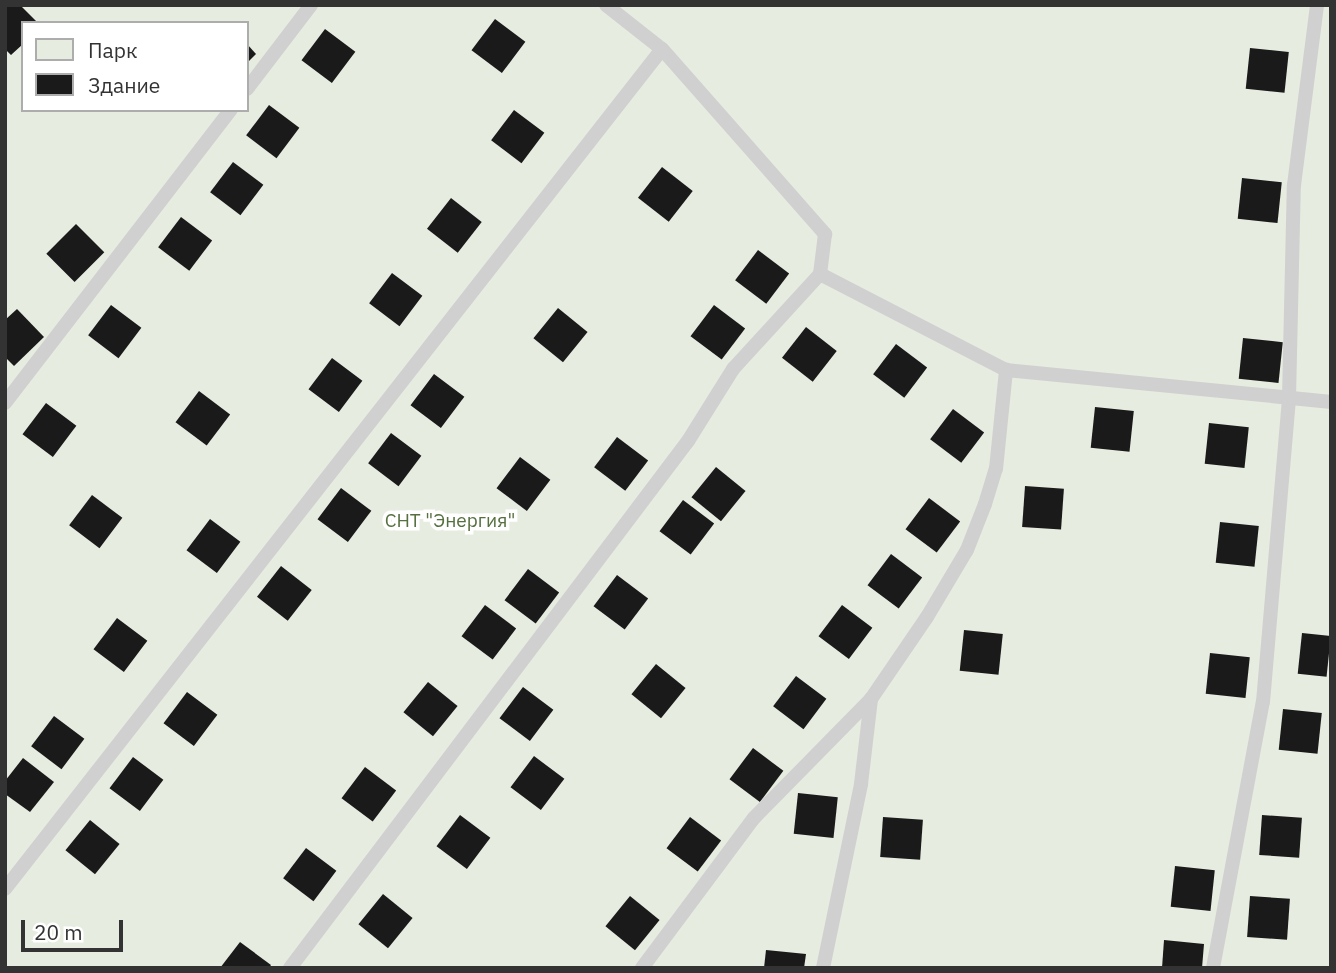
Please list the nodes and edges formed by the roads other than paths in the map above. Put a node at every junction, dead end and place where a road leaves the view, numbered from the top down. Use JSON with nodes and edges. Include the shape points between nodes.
{"nodes":[{"id":1,"x":311,"y":5,"type":"edge"},
{"id":2,"x":606,"y":5,"type":"edge"},
{"id":3,"x":1317,"y":5,"type":"edge"},
{"id":4,"x":662,"y":49,"type":"junction"},
{"id":5,"x":248,"y":88,"type":"edge"},
{"id":6,"x":229,"y":112,"type":"edge"},
{"id":7,"x":820,"y":274,"type":"junction"},
{"id":8,"x":1006,"y":370,"type":"junction"},
{"id":9,"x":1289,"y":398,"type":"junction"},
{"id":10,"x":1331,"y":402,"type":"edge"},
{"id":11,"x":5,"y":403,"type":"edge"},
{"id":12,"x":871,"y":699,"type":"junction"},
{"id":13,"x":5,"y":889,"type":"edge"},
{"id":14,"x":290,"y":968,"type":"edge"},
{"id":15,"x":642,"y":968,"type":"edge"},
{"id":16,"x":822,"y":968,"type":"edge"},
{"id":17,"x":1213,"y":968,"type":"edge"}],
"edges":[{"from":1,"to":5,"type":"lane"},
{"from":2,"to":4,"type":"lane"},
{"from":3,"to":9,"type":"lane","via":[[1294,185]]},
{"from":4,"to":7,"type":"lane","via":[[825,234]]},
{"from":4,"to":13,"type":"lane"},
{"from":6,"to":11,"type":"lane"},
{"from":7,"to":8,"type":"lane"},
{"from":7,"to":14,"type":"lane","via":[[733,369],[688,441]]},
{"from":8,"to":9,"type":"lane"},
{"from":8,"to":12,"type":"lane","via":[[996,469],[967,550]]},
{"from":9,"to":10,"type":"lane"},
{"from":9,"to":17,"type":"lane","via":[[1263,702]]},
{"from":12,"to":15,"type":"lane","via":[[754,818]]},
{"from":12,"to":16,"type":"lane","via":[[861,784]]}]}
